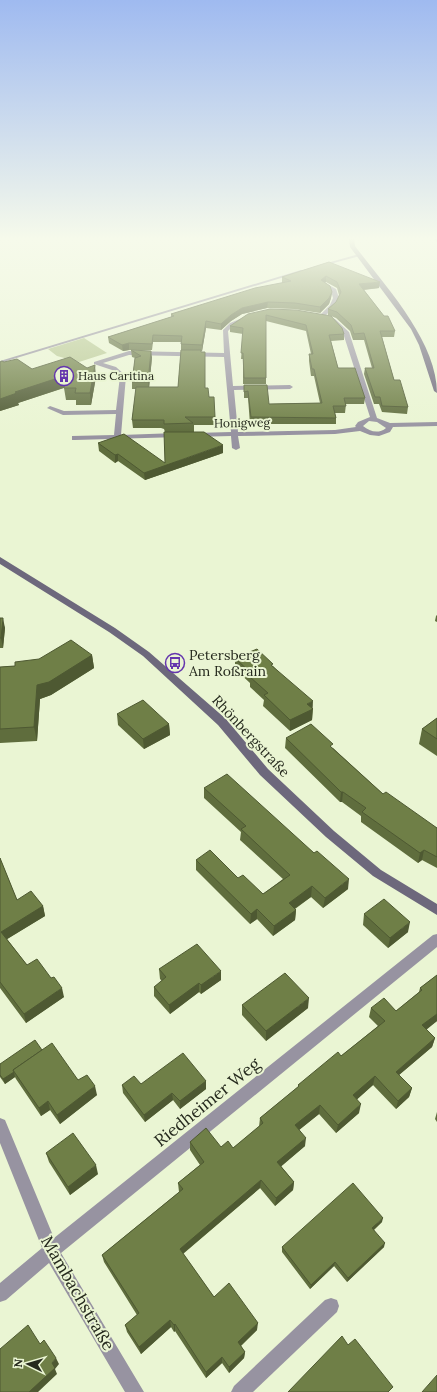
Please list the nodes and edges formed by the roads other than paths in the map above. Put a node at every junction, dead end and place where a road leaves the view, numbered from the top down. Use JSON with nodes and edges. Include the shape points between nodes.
{"nodes":[{"id":1,"x":194,"y":304,"type":"edge"},
{"id":2,"x":333,"y":304,"type":"edge"},
{"id":3,"x":395,"y":304,"type":"edge"},
{"id":4,"x":259,"y":314,"type":"edge"},
{"id":5,"x":227,"y":355,"type":"junction"},
{"id":6,"x":0,"y":362,"type":"edge"},
{"id":7,"x":290,"y":387,"type":"dead end"},
{"id":8,"x":230,"y":388,"type":"junction"},
{"id":9,"x":437,"y":391,"type":"edge"},
{"id":10,"x":50,"y":408,"type":"dead end"},
{"id":11,"x":118,"y":412,"type":"junction"},
{"id":12,"x":374,"y":419,"type":"junction"},
{"id":13,"x":437,"y":424,"type":"edge"},
{"id":14,"x":389,"y":425,"type":"junction"},
{"id":15,"x":360,"y":429,"type":"junction"},
{"id":16,"x":234,"y":434,"type":"junction"},
{"id":17,"x":117,"y":436,"type":"junction"},
{"id":18,"x":75,"y":438,"type":"dead end"},
{"id":19,"x":236,"y":448,"type":"dead end"},
{"id":20,"x":0,"y":560,"type":"edge"},
{"id":21,"x":437,"y":910,"type":"edge"},
{"id":22,"x":437,"y":939,"type":"edge"},
{"id":23,"x":0,"y":1125,"type":"edge"},
{"id":24,"x":50,"y":1251,"type":"junction"},
{"id":25,"x":0,"y":1294,"type":"edge"},
{"id":26,"x":331,"y":1306,"type":"dead end"},
{"id":27,"x":135,"y":1392,"type":"edge"},
{"id":28,"x":240,"y":1392,"type":"edge"}],
"edges":[{"from":1,"to":6,"type":"lane"},
{"from":2,"to":12,"type":"street","via":[[318,316],[333,320],[346,332]]},
{"from":3,"to":9,"type":"street","via":[[422,345]]},
{"from":4,"to":5,"type":"street","via":[[239,320],[225,331]]},
{"from":5,"to":8,"type":"street"},
{"from":5,"to":11,"type":"street","via":[[129,353],[96,363],[113,368],[123,376]]},
{"from":7,"to":8,"type":"street"},
{"from":8,"to":16,"type":"street"},
{"from":10,"to":11,"type":"street","via":[[63,413]]},
{"from":11,"to":17,"type":"street"},
{"from":12,"to":14,"type":"street"},
{"from":12,"to":15,"type":"street","via":[[360,423]]},
{"from":13,"to":14,"type":"street"},
{"from":14,"to":15,"type":"street","via":[[390,428],[384,433],[371,434]]},
{"from":15,"to":16,"type":"street","name":"Honigweg","via":[[335,432]]},
{"from":16,"to":17,"type":"street","name":"Honigweg"},
{"from":16,"to":19,"type":"street"},
{"from":17,"to":18,"type":"street","name":"Honigweg"},
{"from":20,"to":21,"type":"street","name":"Rhönbergstraße","via":[[146,654],[222,722],[264,772],[330,834],[377,873]]},
{"from":22,"to":24,"type":"street","name":"Riedheimer Weg"},
{"from":23,"to":24,"type":"street","name":"Mambachstraße"},
{"from":24,"to":25,"type":"street","name":"Riedheimer Weg"},
{"from":24,"to":27,"type":"street","name":"Mambachstraße"},
{"from":26,"to":28,"type":"street"}]}
